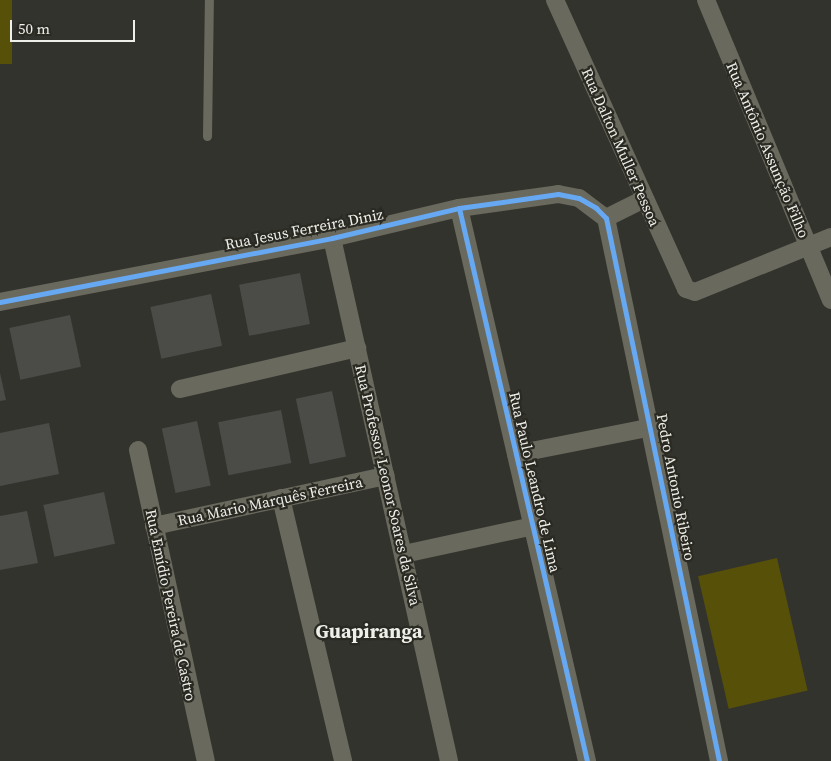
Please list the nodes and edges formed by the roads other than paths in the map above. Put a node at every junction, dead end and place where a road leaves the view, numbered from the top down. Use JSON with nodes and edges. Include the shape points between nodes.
{"nodes":[{"id":1,"x":209,"y":0,"type":"edge"},
{"id":2,"x":556,"y":0,"type":"edge"},
{"id":3,"x":706,"y":0,"type":"edge"},
{"id":4,"x":207,"y":136,"type":"dead end"},
{"id":5,"x":644,"y":199,"type":"junction"},
{"id":6,"x":459,"y":208,"type":"junction"},
{"id":7,"x":606,"y":218,"type":"junction"},
{"id":8,"x":831,"y":237,"type":"edge"},
{"id":9,"x":332,"y":238,"type":"junction"},
{"id":10,"x":808,"y":246,"type":"junction"},
{"id":11,"x":831,"y":300,"type":"edge"},
{"id":12,"x":0,"y":302,"type":"edge"},
{"id":13,"x":357,"y":348,"type":"junction"},
{"id":14,"x":180,"y":389,"type":"dead end"},
{"id":15,"x":652,"y":427,"type":"junction"},
{"id":16,"x":138,"y":450,"type":"dead end"},
{"id":17,"x":516,"y":454,"type":"junction"},
{"id":18,"x":386,"y":476,"type":"junction"},
{"id":19,"x":281,"y":498,"type":"junction"},
{"id":20,"x":154,"y":526,"type":"junction"},
{"id":21,"x":533,"y":526,"type":"junction"},
{"id":22,"x":404,"y":554,"type":"junction"},
{"id":23,"x":206,"y":761,"type":"edge"},
{"id":24,"x":343,"y":761,"type":"edge"},
{"id":25,"x":450,"y":761,"type":"edge"},
{"id":26,"x":586,"y":761,"type":"edge"},
{"id":27,"x":719,"y":761,"type":"edge"}],
"edges":[{"from":1,"to":4,"type":"lane"},
{"from":2,"to":5,"type":"street","name":"Rua Dalton Muller Pessoa"},
{"from":3,"to":10,"type":"street","name":"Rua Antônio Assunção Filho"},
{"from":5,"to":7,"type":"street"},
{"from":5,"to":10,"type":"street","name":"Rua Dalton Muller Pessoa","via":[[681,283],[690,291]]},
{"from":6,"to":7,"type":"street","name":"Rua Jesus Ferreira Diniz","via":[[558,194],[579,198]]},
{"from":6,"to":9,"type":"street","name":"Rua Jesus Ferreira Diniz"},
{"from":6,"to":17,"type":"street","name":"Rua Paulo Leandro de Lima"},
{"from":7,"to":15,"type":"street","name":"Pedro Antonio Ribeiro"},
{"from":8,"to":10,"type":"street"},
{"from":9,"to":12,"type":"street","name":"Rua Jesus Ferreira Diniz"},
{"from":9,"to":13,"type":"street","name":"Rua Professor Leonor Soares da Silva"},
{"from":10,"to":11,"type":"street","name":"Rua Antônio Assunção Filho"},
{"from":13,"to":14,"type":"street"},
{"from":13,"to":18,"type":"street","name":"Rua Professor Leonor Soares da Silva"},
{"from":15,"to":17,"type":"street"},
{"from":15,"to":27,"type":"street","name":"Pedro Antonio Ribeiro"},
{"from":16,"to":20,"type":"street","name":"Rua Emídio Pereira de Castro"},
{"from":17,"to":21,"type":"street","name":"Rua Paulo Leandro de Lima"},
{"from":18,"to":19,"type":"street","name":"Rua Mario Marquês Ferreira"},
{"from":18,"to":22,"type":"street","name":"Rua Professor Leonor Soares da Silva"},
{"from":19,"to":20,"type":"street","name":"Rua Mario Marquês Ferreira"},
{"from":19,"to":24,"type":"street"},
{"from":20,"to":23,"type":"street","name":"Rua Emídio Pereira de Castro"},
{"from":21,"to":22,"type":"street"},
{"from":21,"to":26,"type":"street","name":"Rua Paulo Leandro de Lima"},
{"from":22,"to":25,"type":"street","name":"Rua Professor Leonor Soares da Silva"}]}
